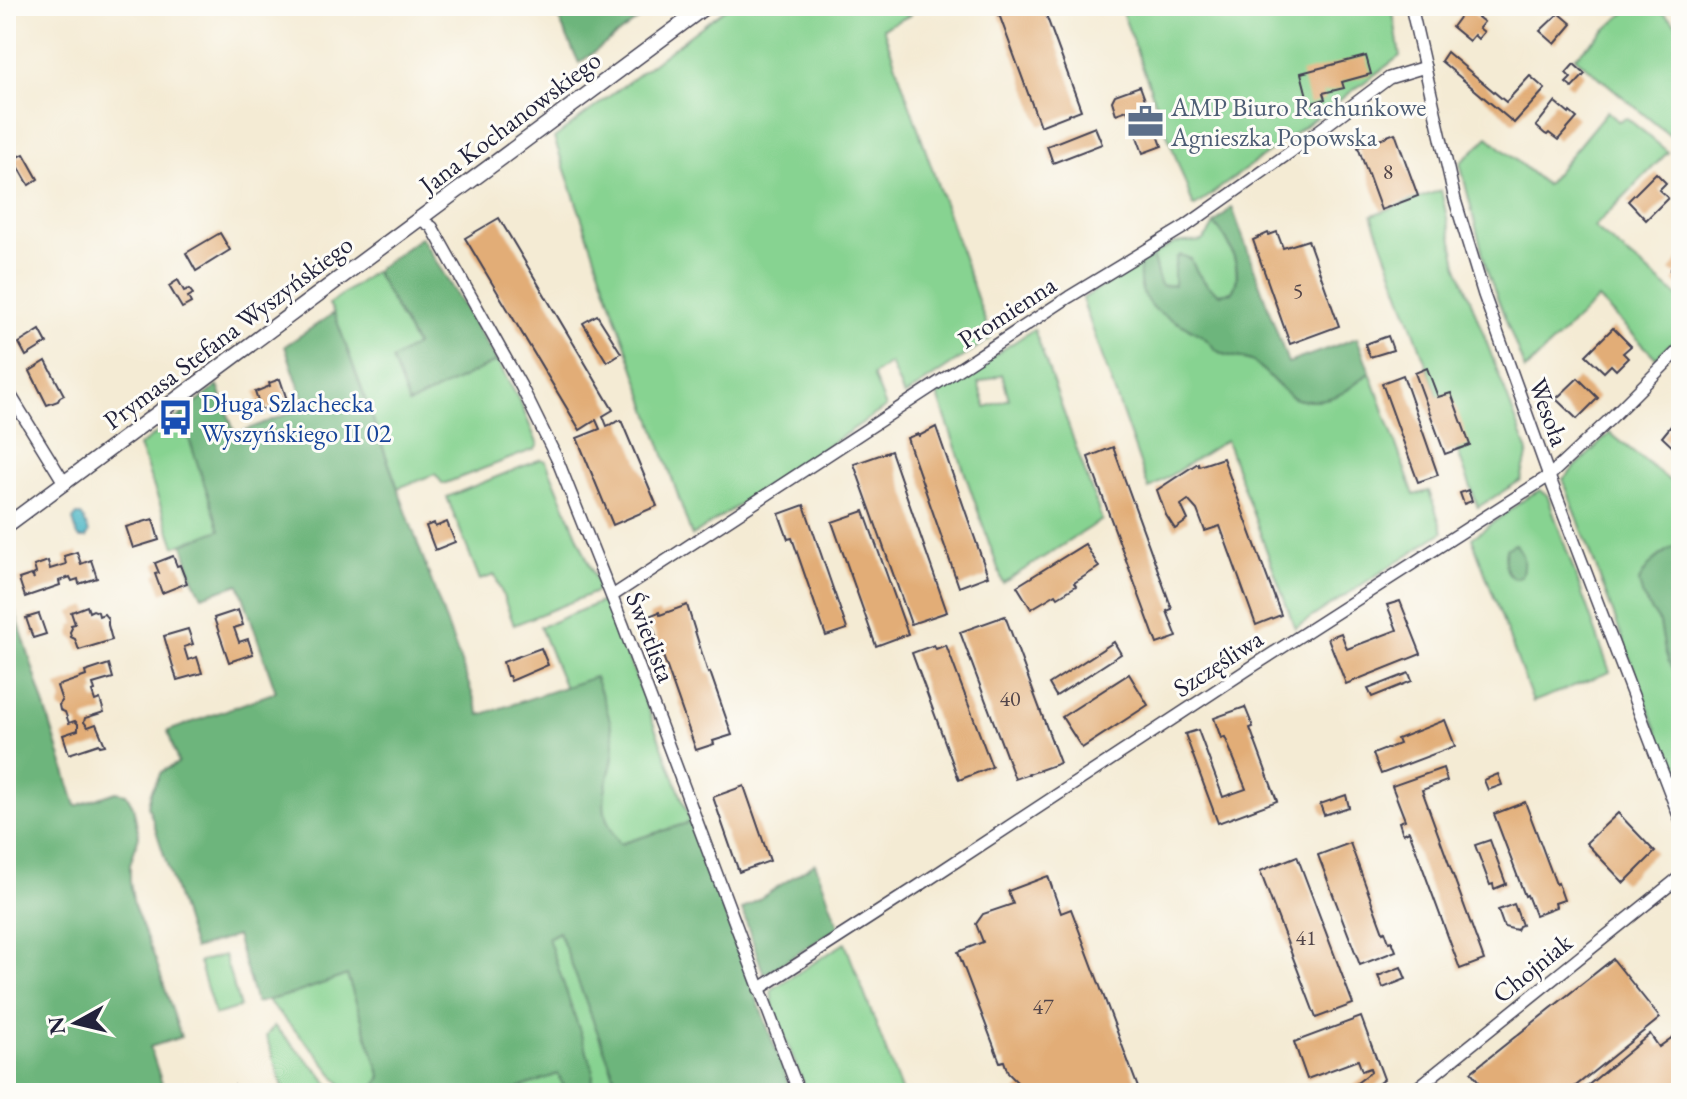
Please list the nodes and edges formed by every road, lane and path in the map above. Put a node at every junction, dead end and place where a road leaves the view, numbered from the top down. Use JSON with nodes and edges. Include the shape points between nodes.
{"nodes":[{"id":1,"x":706,"y":6,"type":"edge"},
{"id":2,"x":1411,"y":6,"type":"edge"},
{"id":3,"x":1425,"y":67,"type":"junction"},
{"id":4,"x":420,"y":219,"type":"junction"},
{"id":5,"x":1681,"y":348,"type":"edge"},
{"id":6,"x":6,"y":388,"type":"edge"},
{"id":7,"x":1549,"y":476,"type":"junction"},
{"id":8,"x":65,"y":484,"type":"junction"},
{"id":9,"x":6,"y":526,"type":"edge"},
{"id":10,"x":612,"y":596,"type":"junction"},
{"id":11,"x":1681,"y":821,"type":"edge"},
{"id":12,"x":1681,"y":876,"type":"edge"},
{"id":13,"x":759,"y":989,"type":"junction"},
{"id":14,"x":799,"y":1093,"type":"edge"},
{"id":15,"x":1411,"y":1093,"type":"edge"}],
"edges":[{"from":1,"to":4,"type":"street","name":"Jana Kochanowskiego"},
{"from":2,"to":3,"type":"street","name":"Wesoła"},
{"from":3,"to":7,"type":"street","name":"Wesoła","via":[[1455,200]]},
{"from":3,"to":10,"type":"street","name":"Promienna","via":[[1389,78],[1186,226]]},
{"from":4,"to":8,"type":"street","name":"Prymasa Stefana Wyszyńskiego"},
{"from":4,"to":10,"type":"street","name":"Świetlista","via":[[432,227],[521,386],[557,459]]},
{"from":5,"to":7,"type":"street","name":"Szczęśliwa"},
{"from":6,"to":8,"type":"street"},
{"from":7,"to":11,"type":"street","name":"Wesoła"},
{"from":7,"to":13,"type":"street","name":"Szczęśliwa"},
{"from":8,"to":9,"type":"street","name":"Prymasa Stefana Wyszyńskiego"},
{"from":10,"to":13,"type":"street","name":"Świetlista"},
{"from":12,"to":15,"type":"street","name":"Chojniak"},
{"from":13,"to":14,"type":"street","name":"Świetlista"}]}
